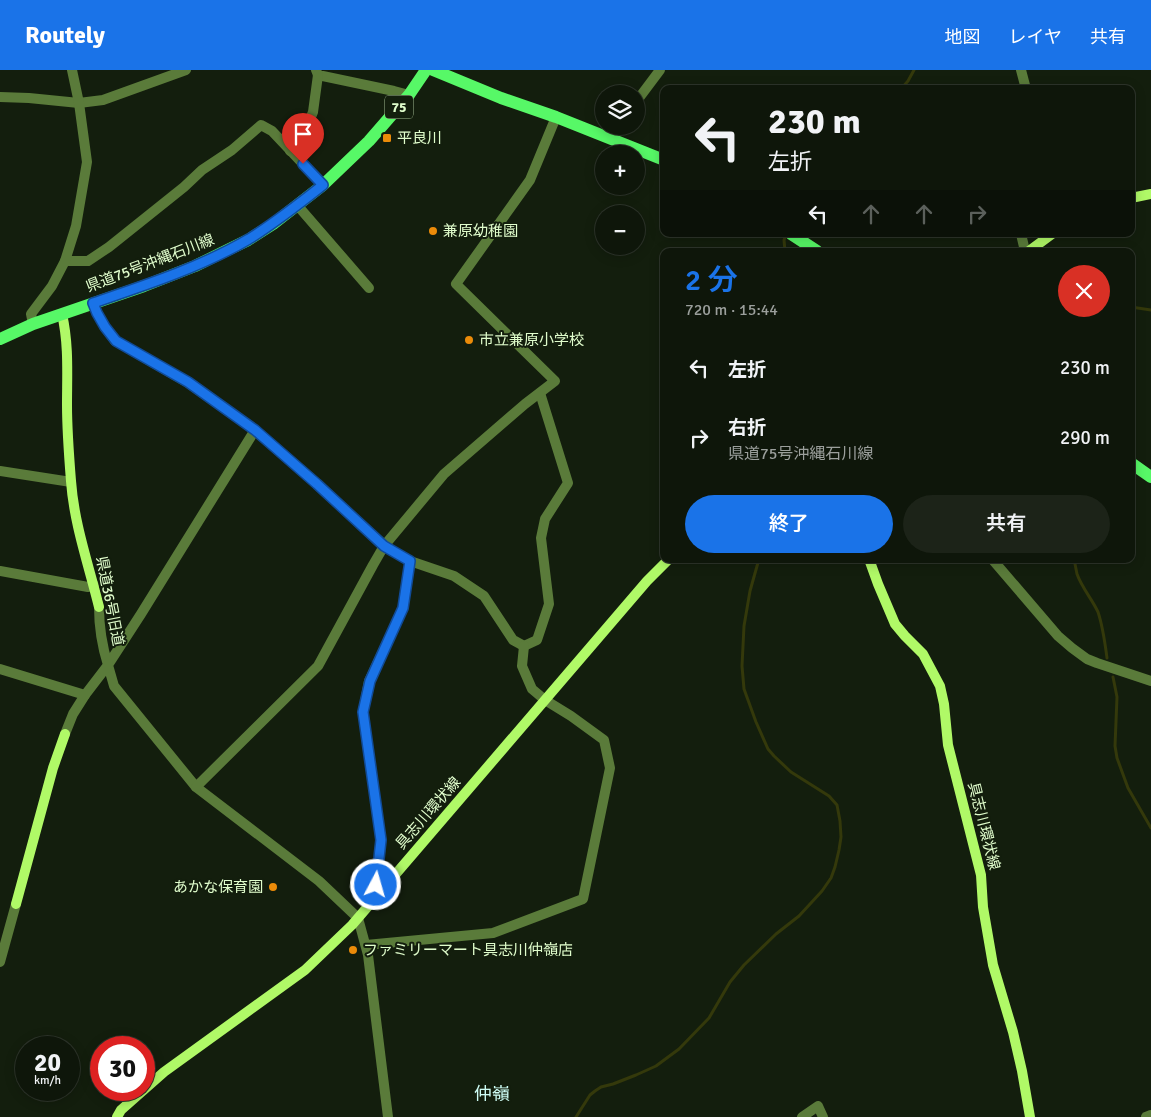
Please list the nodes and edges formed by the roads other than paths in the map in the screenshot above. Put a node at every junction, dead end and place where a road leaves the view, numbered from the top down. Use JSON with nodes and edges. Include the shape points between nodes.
{"nodes":[{"id":1,"x":72,"y":70,"type":"edge"},
{"id":2,"x":186,"y":70,"type":"edge"},
{"id":3,"x":426,"y":70,"type":"edge"},
{"id":4,"x":433,"y":70,"type":"edge"},
{"id":5,"x":660,"y":70,"type":"edge"},
{"id":6,"x":1021,"y":70,"type":"edge"},
{"id":7,"x":317,"y":73,"type":"edge"},
{"id":8,"x":1025,"y":85,"type":"edge"},
{"id":9,"x":645,"y":90,"type":"edge"},
{"id":10,"x":409,"y":95,"type":"junction"},
{"id":11,"x":0,"y":97,"type":"edge"},
{"id":12,"x":80,"y":103,"type":"junction"},
{"id":13,"x":556,"y":117,"type":"junction"},
{"id":14,"x":611,"y":135,"type":"edge"},
{"id":15,"x":609,"y":138,"type":"junction"},
{"id":16,"x":290,"y":150,"type":"junction"},
{"id":17,"x":660,"y":158,"type":"edge"},
{"id":18,"x":323,"y":185,"type":"junction"},
{"id":19,"x":1151,"y":194,"type":"edge"},
{"id":20,"x":1135,"y":197,"type":"edge"},
{"id":21,"x":298,"y":206,"type":"junction"},
{"id":22,"x":795,"y":237,"type":"edge"},
{"id":23,"x":1048,"y":237,"type":"edge"},
{"id":24,"x":812,"y":248,"type":"edge"},
{"id":25,"x":1033,"y":248,"type":"edge"},
{"id":26,"x":65,"y":261,"type":"junction"},
{"id":27,"x":369,"y":288,"type":"dead end"},
{"id":28,"x":93,"y":303,"type":"junction"},
{"id":29,"x":62,"y":314,"type":"junction"},
{"id":30,"x":33,"y":324,"type":"junction"},
{"id":31,"x":0,"y":340,"type":"edge"},
{"id":32,"x":540,"y":393,"type":"junction"},
{"id":33,"x":255,"y":430,"type":"junction"},
{"id":34,"x":1135,"y":466,"type":"edge"},
{"id":35,"x":0,"y":471,"type":"edge"},
{"id":36,"x":1151,"y":477,"type":"edge"},
{"id":37,"x":71,"y":482,"type":"junction"},
{"id":38,"x":384,"y":546,"type":"junction"},
{"id":39,"x":410,"y":561,"type":"junction"},
{"id":40,"x":665,"y":563,"type":"edge"},
{"id":41,"x":870,"y":563,"type":"edge"},
{"id":42,"x":995,"y":563,"type":"edge"},
{"id":43,"x":0,"y":571,"type":"edge"},
{"id":44,"x":94,"y":585,"type":"junction"},
{"id":45,"x":99,"y":607,"type":"joint"},
{"id":46,"x":524,"y":646,"type":"junction"},
{"id":47,"x":108,"y":665,"type":"junction"},
{"id":48,"x":0,"y":669,"type":"edge"},
{"id":49,"x":1151,"y":681,"type":"edge"},
{"id":50,"x":85,"y":695,"type":"junction"},
{"id":51,"x":545,"y":700,"type":"junction"},
{"id":52,"x":65,"y":734,"type":"joint"},
{"id":53,"x":196,"y":786,"type":"junction"},
{"id":54,"x":375,"y":899,"type":"junction"},
{"id":55,"x":16,"y":904,"type":"joint"},
{"id":56,"x":358,"y":918,"type":"junction"},
{"id":57,"x":366,"y":945,"type":"junction"},
{"id":58,"x":0,"y":962,"type":"edge"},
{"id":59,"x":1151,"y":1115,"type":"edge"},
{"id":60,"x":117,"y":1117,"type":"edge"},
{"id":61,"x":388,"y":1117,"type":"edge"},
{"id":62,"x":802,"y":1117,"type":"edge"},
{"id":63,"x":823,"y":1117,"type":"edge"},
{"id":64,"x":1030,"y":1117,"type":"edge"},
{"id":65,"x":1146,"y":1117,"type":"edge"}],
"edges":[{"from":1,"to":12,"type":"street"},
{"from":2,"to":12,"type":"street","via":[[102,100]]},
{"from":3,"to":10,"type":"main road","name":"県道75号沖縄石川線","number":"75"},
{"from":4,"to":13,"type":"main road"},
{"from":5,"to":9,"type":"street"},
{"from":6,"to":8,"type":"street"},
{"from":7,"to":10,"type":"street"},
{"from":7,"to":16,"type":"street","via":[[313,112],[306,129]]},
{"from":10,"to":18,"type":"main road","name":"県道75号沖縄石川線","number":"75","via":[[369,141]]},
{"from":11,"to":12,"type":"street"},
{"from":12,"to":26,"type":"street","via":[[87,162],[76,226]]},
{"from":13,"to":15,"type":"main road"},
{"from":13,"to":32,"type":"street","via":[[530,180],[456,284],[554,381]]},
{"from":14,"to":15,"type":"street"},
{"from":15,"to":17,"type":"main road"},
{"from":16,"to":18,"type":"street"},
{"from":16,"to":26,"type":"street","via":[[272,131],[261,125],[109,247],[88,261]]},
{"from":18,"to":21,"type":"main road","name":"県道75号沖縄石川線","number":"75"},
{"from":19,"to":20,"type":"main road"},
{"from":21,"to":27,"type":"street"},
{"from":21,"to":28,"type":"main road","name":"県道75号沖縄石川線","number":"75","via":[[248,240],[195,266]]},
{"from":22,"to":24,"type":"main road"},
{"from":23,"to":25,"type":"main road"},
{"from":26,"to":30,"type":"street","via":[[52,286],[31,314]]},
{"from":28,"to":29,"type":"main road","name":"県道75号沖縄石川線","number":"75"},
{"from":28,"to":33,"type":"street","via":[[116,341],[188,382]]},
{"from":29,"to":30,"type":"main road","name":"県道75号沖縄石川線","number":"75"},
{"from":29,"to":37,"type":"main road","name":"県道36号旧道","via":[[68,346]]},
{"from":30,"to":31,"type":"main road","name":"県道75号沖縄石川線","number":"75"},
{"from":32,"to":38,"type":"street","via":[[444,474]]},
{"from":32,"to":46,"type":"street","via":[[568,483],[545,520],[541,538],[549,604],[537,640]]},
{"from":33,"to":38,"type":"street"},
{"from":33,"to":47,"type":"street"},
{"from":34,"to":36,"type":"main road"},
{"from":35,"to":37,"type":"street"},
{"from":37,"to":44,"type":"main road","name":"県道36号旧道"},
{"from":38,"to":39,"type":"street"},
{"from":38,"to":53,"type":"street","via":[[318,666]]},
{"from":39,"to":46,"type":"street","via":[[454,576],[484,596],[513,640]]},
{"from":39,"to":54,"type":"street","via":[[403,608],[370,681],[363,712],[381,840]]},
{"from":40,"to":51,"type":"main road","name":"具志川環状線"},
{"from":41,"to":64,"type":"main road","name":"具志川環状線","via":[[895,624],[923,654],[940,686],[948,745],[981,875],[993,965],[1013,1032]]},
{"from":42,"to":49,"type":"street","via":[[1072,648],[1097,663]]},
{"from":43,"to":44,"type":"street","via":[[88,587]]},
{"from":44,"to":45,"type":"main road","name":"県道36号旧道"},
{"from":45,"to":47,"type":"street","name":"県道36号旧道","via":[[103,650]]},
{"from":46,"to":51,"type":"street","via":[[522,666],[532,688]]},
{"from":47,"to":50,"type":"street","name":"県道36号旧道"},
{"from":47,"to":53,"type":"street","via":[[114,686]]},
{"from":48,"to":50,"type":"street"},
{"from":50,"to":52,"type":"street","name":"県道36号旧道"},
{"from":51,"to":54,"type":"main road","name":"具志川環状線"},
{"from":51,"to":57,"type":"street","via":[[604,740],[610,768],[583,899],[493,933]]},
{"from":52,"to":55,"type":"main road","name":"県道36号旧道"},
{"from":53,"to":56,"type":"street","via":[[319,881]]},
{"from":54,"to":56,"type":"main road","name":"具志川環状線"},
{"from":55,"to":58,"type":"street","name":"県道36号旧道"},
{"from":56,"to":57,"type":"street"},
{"from":56,"to":60,"type":"main road","name":"具志川環状線","via":[[305,970],[164,1072]]},
{"from":57,"to":61,"type":"street"},
{"from":59,"to":65,"type":"street"},
{"from":62,"to":63,"type":"street","via":[[818,1106]]}]}
